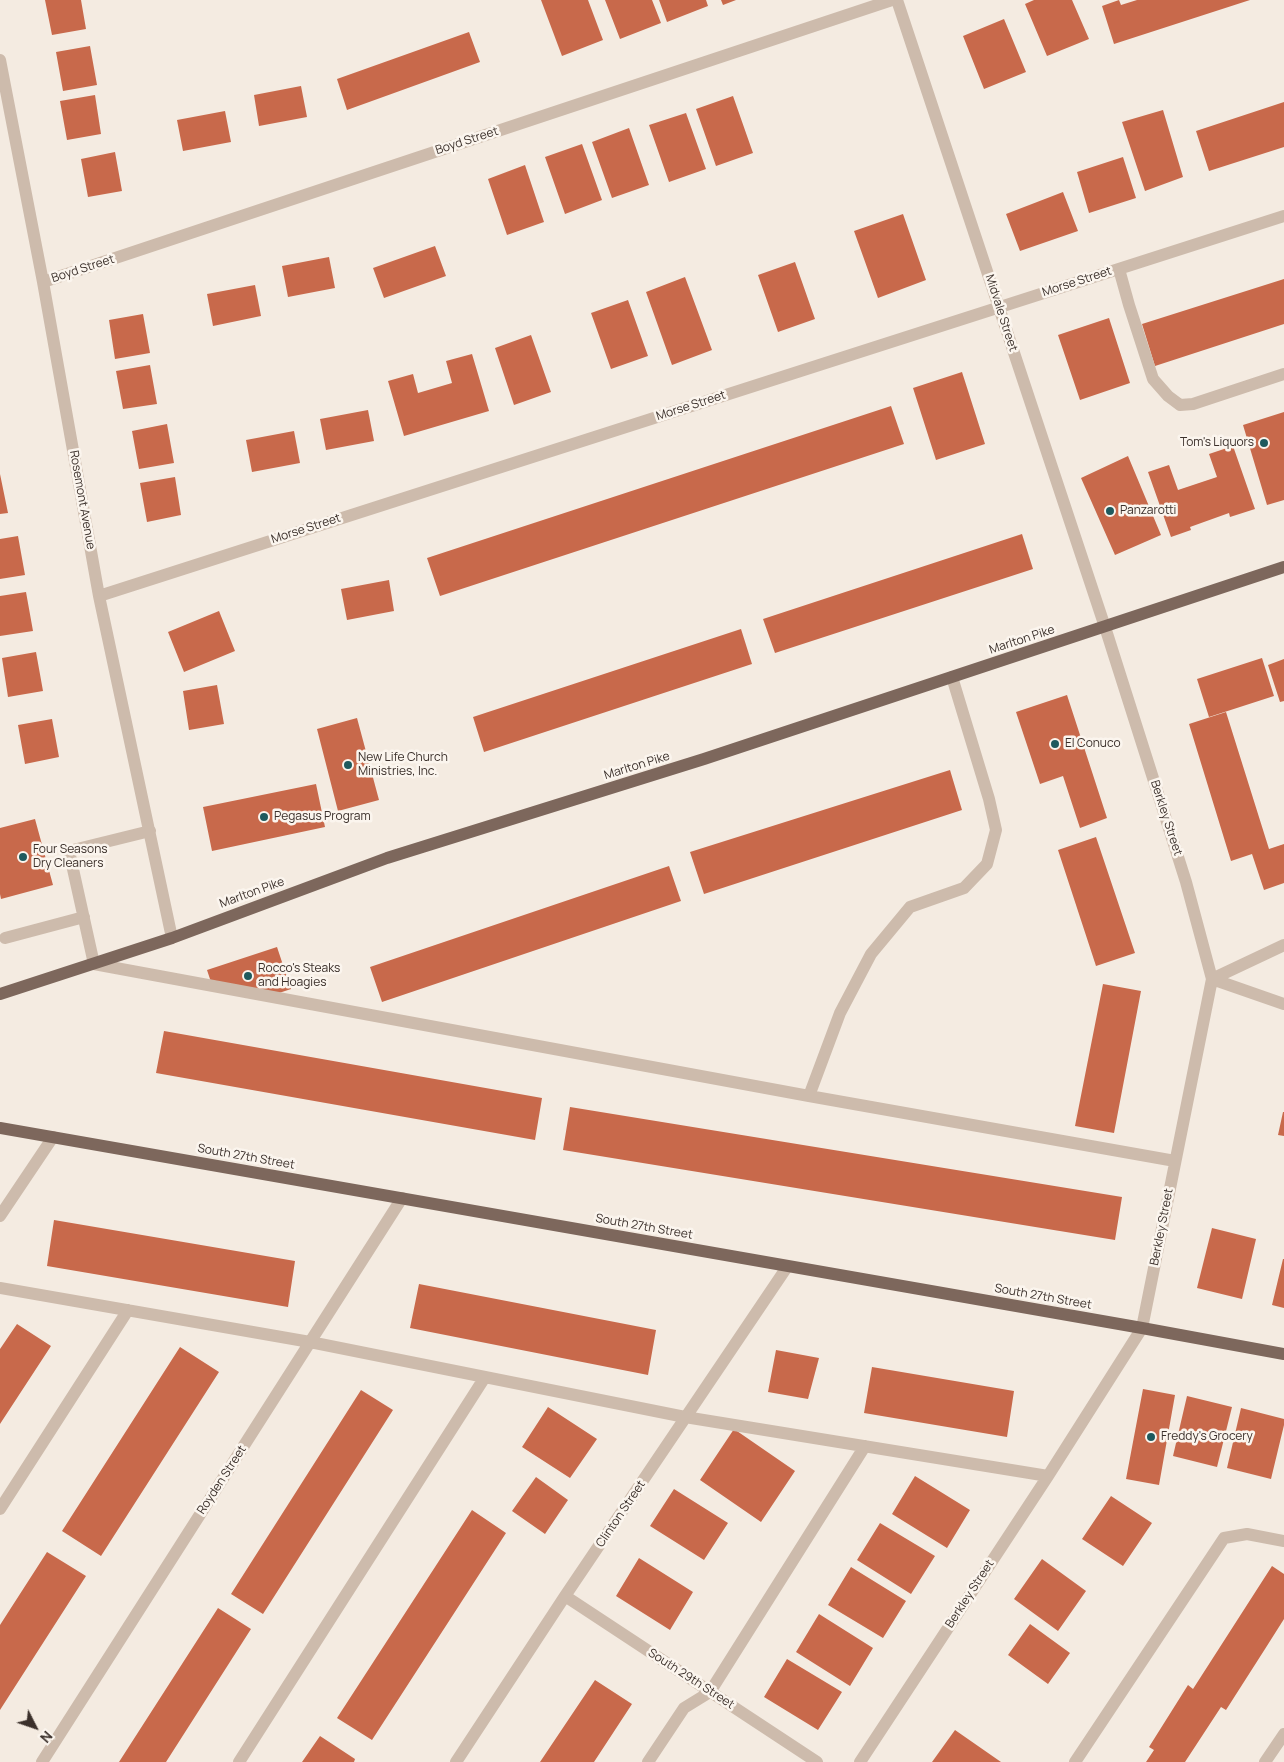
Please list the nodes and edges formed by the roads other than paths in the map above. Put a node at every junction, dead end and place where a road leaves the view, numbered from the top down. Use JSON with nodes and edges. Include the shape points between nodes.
{"nodes":[{"id":1,"x":892,"y":0,"type":"edge"},
{"id":2,"x":897,"y":0,"type":"edge"},
{"id":3,"x":0,"y":60,"type":"edge"},
{"id":4,"x":1284,"y":216,"type":"edge"},
{"id":5,"x":1119,"y":269,"type":"junction"},
{"id":6,"x":42,"y":282,"type":"junction"},
{"id":7,"x":999,"y":307,"type":"junction"},
{"id":8,"x":1284,"y":374,"type":"edge"},
{"id":9,"x":1284,"y":567,"type":"edge"},
{"id":10,"x":99,"y":596,"type":"junction"},
{"id":11,"x":1105,"y":626,"type":"junction"},
{"id":12,"x":952,"y":677,"type":"junction"},
{"id":13,"x":150,"y":831,"type":"junction"},
{"id":14,"x":84,"y":917,"type":"junction"},
{"id":15,"x":5,"y":938,"type":"dead end"},
{"id":16,"x":172,"y":938,"type":"junction"},
{"id":17,"x":1284,"y":945,"type":"edge"},
{"id":18,"x":94,"y":964,"type":"junction"},
{"id":19,"x":1212,"y":979,"type":"junction"},
{"id":20,"x":0,"y":994,"type":"edge"},
{"id":21,"x":1284,"y":1004,"type":"edge"},
{"id":22,"x":809,"y":1096,"type":"junction"},
{"id":23,"x":0,"y":1128,"type":"edge"},
{"id":24,"x":53,"y":1137,"type":"junction"},
{"id":25,"x":1175,"y":1160,"type":"junction"},
{"id":26,"x":402,"y":1198,"type":"junction"},
{"id":27,"x":0,"y":1216,"type":"edge"},
{"id":28,"x":787,"y":1267,"type":"junction"},
{"id":29,"x":0,"y":1288,"type":"edge"},
{"id":30,"x":128,"y":1310,"type":"junction"},
{"id":31,"x":1142,"y":1328,"type":"junction"},
{"id":32,"x":310,"y":1342,"type":"junction"},
{"id":33,"x":1284,"y":1354,"type":"edge"},
{"id":34,"x":486,"y":1377,"type":"junction"},
{"id":35,"x":685,"y":1417,"type":"junction"},
{"id":36,"x":866,"y":1446,"type":"junction"},
{"id":37,"x":1048,"y":1476,"type":"junction"},
{"id":38,"x":0,"y":1509,"type":"edge"},
{"id":39,"x":1284,"y":1541,"type":"edge"},
{"id":40,"x":565,"y":1596,"type":"junction"},
{"id":41,"x":710,"y":1692,"type":"junction"},
{"id":42,"x":1284,"y":1734,"type":"edge"},
{"id":43,"x":42,"y":1762,"type":"edge"},
{"id":44,"x":239,"y":1762,"type":"edge"},
{"id":45,"x":456,"y":1762,"type":"edge"},
{"id":46,"x":648,"y":1762,"type":"edge"},
{"id":47,"x":817,"y":1762,"type":"edge"},
{"id":48,"x":860,"y":1762,"type":"edge"},
{"id":49,"x":1075,"y":1762,"type":"edge"},
{"id":50,"x":1265,"y":1762,"type":"edge"}],
"edges":[{"from":1,"to":6,"type":"street","name":"Boyd Street"},
{"from":2,"to":7,"type":"street","name":"Midvale Street"},
{"from":3,"to":6,"type":"street","name":"Rosemont Avenue"},
{"from":4,"to":5,"type":"street","name":"Morse Street"},
{"from":5,"to":7,"type":"street","name":"Morse Street"},
{"from":5,"to":8,"type":"street","via":[[1153,379],[1180,405]]},
{"from":6,"to":10,"type":"street","name":"Rosemont Avenue"},
{"from":7,"to":10,"type":"street","name":"Morse Street"},
{"from":7,"to":11,"type":"street","name":"Midvale Street"},
{"from":9,"to":11,"type":"main road","name":"Marlton Pike"},
{"from":10,"to":13,"type":"street","name":"Rosemont Avenue"},
{"from":11,"to":12,"type":"main road","name":"Marlton Pike"},
{"from":11,"to":19,"type":"street","name":"Berkley Street","via":[[1186,882]]},
{"from":12,"to":16,"type":"main road","name":"Marlton Pike","via":[[695,762],[387,858]]},
{"from":12,"to":22,"type":"street","via":[[996,830],[987,864],[964,888],[910,907],[871,954],[840,1014]]},
{"from":13,"to":14,"type":"street","via":[[68,851]]},
{"from":13,"to":16,"type":"street","name":"Rosemont Avenue"},
{"from":14,"to":15,"type":"street"},
{"from":14,"to":18,"type":"street"},
{"from":16,"to":18,"type":"main road","name":"Marlton Pike"},
{"from":17,"to":19,"type":"street"},
{"from":18,"to":20,"type":"main road","name":"Marlton Pike"},
{"from":18,"to":22,"type":"street"},
{"from":19,"to":21,"type":"street"},
{"from":19,"to":25,"type":"street","name":"Berkley Street"},
{"from":22,"to":25,"type":"street"},
{"from":23,"to":24,"type":"main road","name":"South 27th Street"},
{"from":24,"to":26,"type":"main road","name":"South 27th Street"},
{"from":24,"to":27,"type":"street"},
{"from":25,"to":31,"type":"street","name":"Berkley Street"},
{"from":26,"to":28,"type":"main road","name":"South 27th Street"},
{"from":26,"to":32,"type":"street","name":"Royden Street"},
{"from":28,"to":31,"type":"main road","name":"South 27th Street"},
{"from":28,"to":35,"type":"street","name":"Clinton Street"},
{"from":29,"to":30,"type":"street"},
{"from":30,"to":32,"type":"street"},
{"from":30,"to":38,"type":"street"},
{"from":31,"to":33,"type":"main road","name":"South 27th Street"},
{"from":31,"to":37,"type":"street","name":"Berkley Street"},
{"from":32,"to":34,"type":"street"},
{"from":32,"to":43,"type":"street","name":"Royden Street"},
{"from":34,"to":35,"type":"street"},
{"from":34,"to":44,"type":"street"},
{"from":35,"to":36,"type":"street"},
{"from":35,"to":40,"type":"street","name":"Clinton Street"},
{"from":36,"to":37,"type":"street"},
{"from":36,"to":41,"type":"street"},
{"from":37,"to":48,"type":"street","name":"Berkley Street"},
{"from":39,"to":49,"type":"street","via":[[1247,1534],[1224,1538]]},
{"from":40,"to":41,"type":"street","name":"South 29th Street"},
{"from":40,"to":45,"type":"street","name":"Clinton Street"},
{"from":41,"to":46,"type":"street","via":[[684,1708]]},
{"from":41,"to":47,"type":"street","name":"South 29th Street"},
{"from":42,"to":50,"type":"street"}]}
